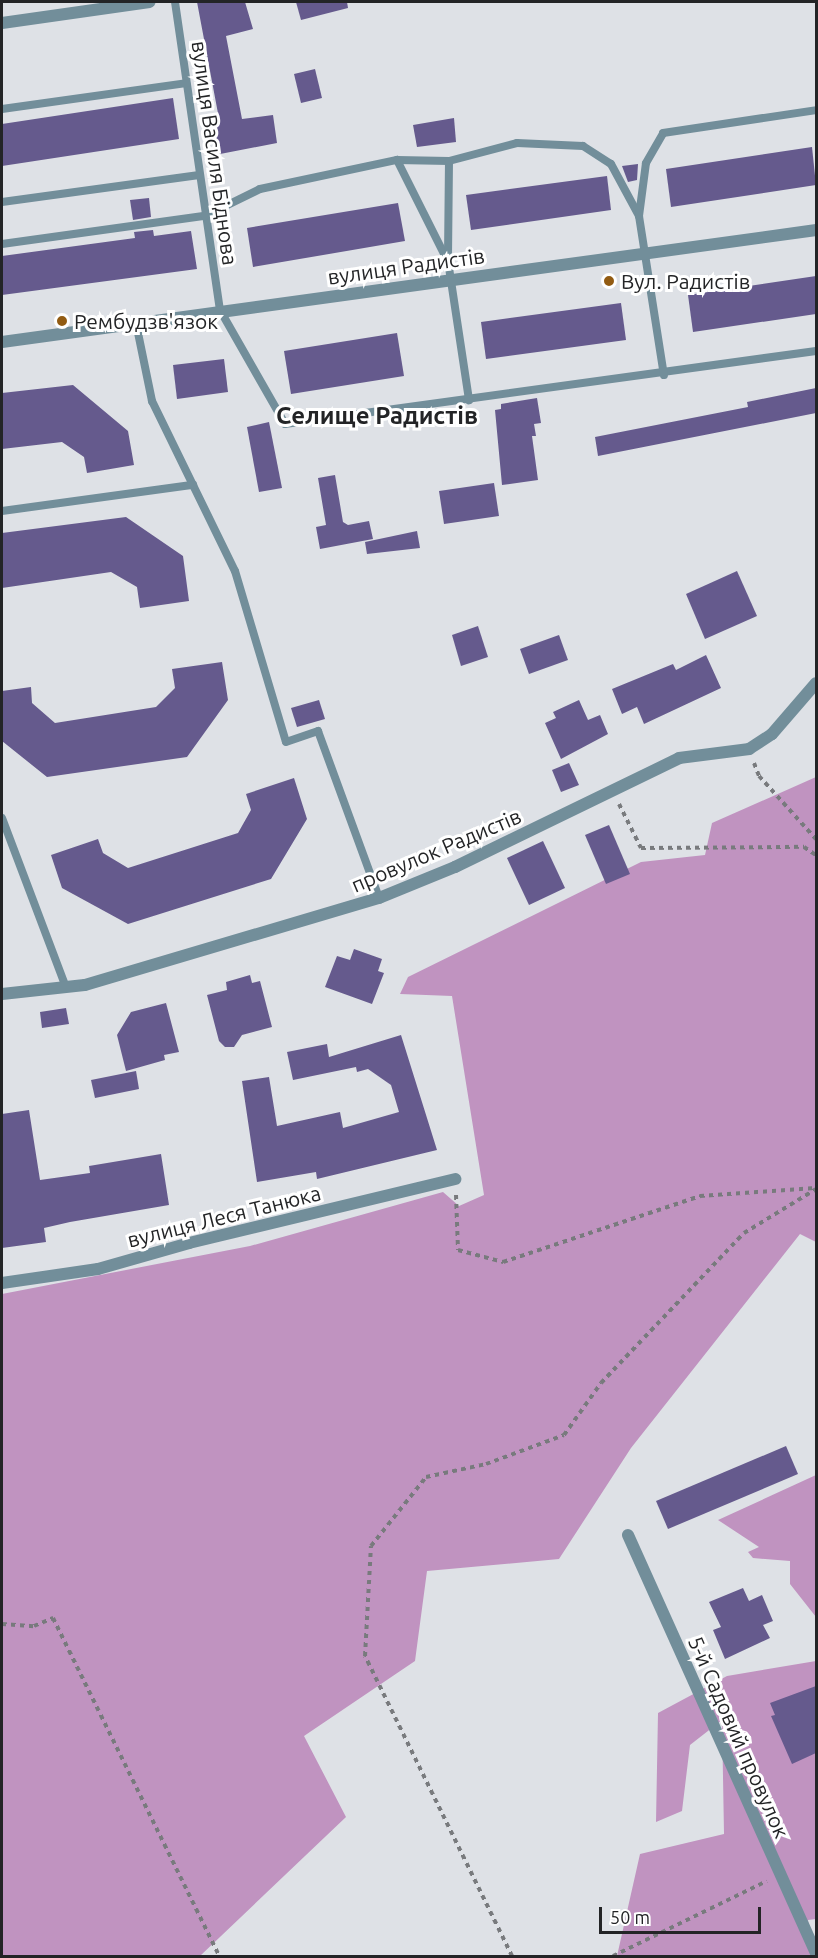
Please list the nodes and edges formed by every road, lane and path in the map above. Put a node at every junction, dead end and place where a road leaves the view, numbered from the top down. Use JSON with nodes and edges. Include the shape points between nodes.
{"nodes":[{"id":1,"x":150,"y":2,"type":"edge"},
{"id":2,"x":174,"y":2,"type":"edge"},
{"id":3,"x":2,"y":23,"type":"edge"},
{"id":4,"x":186,"y":84,"type":"junction"},
{"id":5,"x":2,"y":110,"type":"edge"},
{"id":6,"x":816,"y":110,"type":"edge"},
{"id":7,"x":397,"y":160,"type":"junction"},
{"id":8,"x":449,"y":161,"type":"junction"},
{"id":9,"x":199,"y":175,"type":"junction"},
{"id":10,"x":2,"y":202,"type":"edge"},
{"id":11,"x":205,"y":216,"type":"junction"},
{"id":12,"x":639,"y":216,"type":"junction"},
{"id":13,"x":816,"y":230,"type":"edge"},
{"id":14,"x":2,"y":244,"type":"edge"},
{"id":15,"x":644,"y":253,"type":"junction"},
{"id":16,"x":448,"y":261,"type":"junction"},
{"id":17,"x":451,"y":279,"type":"junction"},
{"id":18,"x":220,"y":310,"type":"junction"},
{"id":19,"x":135,"y":323,"type":"junction"},
{"id":20,"x":2,"y":342,"type":"edge"},
{"id":21,"x":816,"y":351,"type":"edge"},
{"id":22,"x":664,"y":375,"type":"junction"},
{"id":23,"x":469,"y":400,"type":"junction"},
{"id":24,"x":193,"y":485,"type":"junction"},
{"id":25,"x":2,"y":511,"type":"edge"},
{"id":26,"x":816,"y":683,"type":"edge"},
{"id":27,"x":749,"y":748,"type":"junction"},
{"id":28,"x":615,"y":792,"type":"junction"},
{"id":29,"x":2,"y":818,"type":"edge"},
{"id":30,"x":816,"y":839,"type":"edge"},
{"id":31,"x":816,"y":855,"type":"edge"},
{"id":32,"x":379,"y":898,"type":"junction"},
{"id":33,"x":66,"y":987,"type":"junction"},
{"id":34,"x":2,"y":994,"type":"edge"},
{"id":35,"x":455,"y":1179,"type":"joint"},
{"id":36,"x":816,"y":1188,"type":"edge"},
{"id":37,"x":2,"y":1283,"type":"edge"},
{"id":38,"x":628,"y":1535,"type":"dead end"},
{"id":39,"x":2,"y":1624,"type":"edge"},
{"id":40,"x":778,"y":1876,"type":"junction"},
{"id":41,"x":816,"y":1954,"type":"edge"},
{"id":42,"x":219,"y":1956,"type":"edge"},
{"id":43,"x":512,"y":1956,"type":"edge"},
{"id":44,"x":613,"y":1956,"type":"edge"}],
"edges":[{"from":1,"to":3,"type":"street"},
{"from":2,"to":4,"type":"lane","name":"вулиця Василя Біднова"},
{"from":4,"to":5,"type":"lane"},
{"from":4,"to":9,"type":"lane","name":"вулиця Василя Біднова"},
{"from":6,"to":12,"type":"lane","via":[[663,133],[646,162]]},
{"from":7,"to":8,"type":"lane"},
{"from":7,"to":11,"type":"lane","via":[[260,189]]},
{"from":7,"to":16,"type":"lane"},
{"from":8,"to":12,"type":"lane","via":[[517,143],[583,146],[611,164]]},
{"from":8,"to":16,"type":"lane"},
{"from":9,"to":10,"type":"lane"},
{"from":9,"to":11,"type":"lane","name":"вулиця Василя Біднова"},
{"from":11,"to":14,"type":"lane"},
{"from":11,"to":18,"type":"lane","name":"вулиця Василя Біднова"},
{"from":12,"to":15,"type":"lane"},
{"from":13,"to":15,"type":"street","name":"вулиця Радистів"},
{"from":15,"to":17,"type":"street","name":"вулиця Радистів"},
{"from":15,"to":22,"type":"lane"},
{"from":16,"to":17,"type":"lane"},
{"from":17,"to":18,"type":"street","name":"вулиця Радистів"},
{"from":17,"to":23,"type":"lane"},
{"from":18,"to":19,"type":"street","name":"вулиця Радистів"},
{"from":18,"to":23,"type":"lane","via":[[285,424]]},
{"from":19,"to":20,"type":"street","name":"вулиця Радистів"},
{"from":19,"to":24,"type":"lane","via":[[152,401]]},
{"from":21,"to":22,"type":"lane"},
{"from":22,"to":23,"type":"lane"},
{"from":24,"to":25,"type":"lane"},
{"from":24,"to":32,"type":"lane","via":[[235,571],[285,742],[318,731]]},
{"from":26,"to":27,"type":"street","name":"провулок Радистів","via":[[772,734]]},
{"from":27,"to":28,"type":"street","name":"провулок Радистів","via":[[679,759]]},
{"from":27,"to":30,"type":"path","via":[[759,776]]},
{"from":28,"to":31,"type":"path","via":[[641,848],[804,847]]},
{"from":28,"to":32,"type":"street","name":"провулок Радистів"},
{"from":29,"to":33,"type":"lane"},
{"from":32,"to":33,"type":"street","name":"провулок Радистів","via":[[85,985]]},
{"from":33,"to":34,"type":"street","name":"провулок Радистів"},
{"from":35,"to":36,"type":"path","via":[[458,1250],[503,1262],[699,1196]]},
{"from":35,"to":37,"type":"street","name":"вулиця Леся Танюка","via":[[98,1269]]},
{"from":36,"to":43,"type":"path","via":[[744,1233],[602,1383],[564,1435],[486,1464],[426,1477],[371,1546],[365,1656]]},
{"from":38,"to":40,"type":"street","name":"5-й Садовий провулок"},
{"from":39,"to":42,"type":"path","via":[[34,1626],[53,1618]]},
{"from":40,"to":41,"type":"street","name":"5-й Садовий провулок"},
{"from":40,"to":44,"type":"path"}]}
